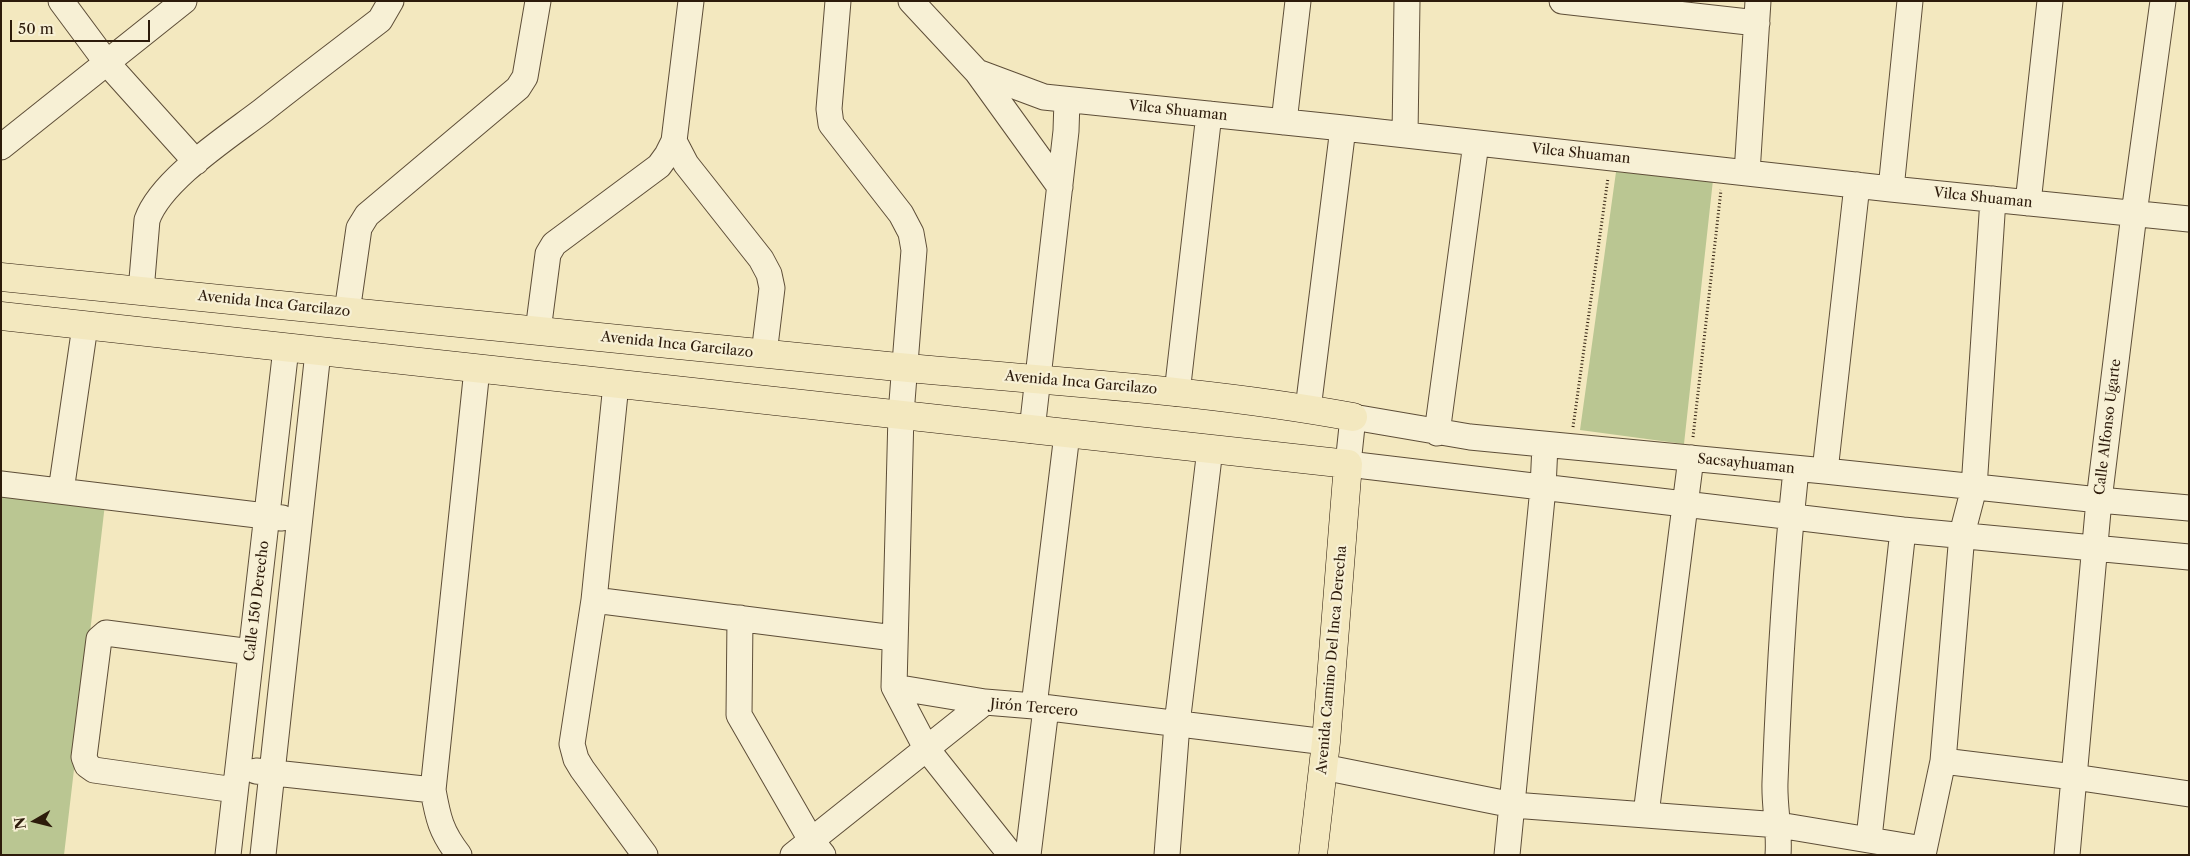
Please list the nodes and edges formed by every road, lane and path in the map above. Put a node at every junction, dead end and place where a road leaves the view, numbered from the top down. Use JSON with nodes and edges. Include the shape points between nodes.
{"nodes":[{"id":1,"x":60,"y":1,"type":"edge"},
{"id":2,"x":184,"y":1,"type":"edge"},
{"id":3,"x":392,"y":1,"type":"edge"},
{"id":4,"x":538,"y":1,"type":"edge"},
{"id":5,"x":691,"y":1,"type":"edge"},
{"id":6,"x":838,"y":1,"type":"edge"},
{"id":7,"x":911,"y":1,"type":"edge"},
{"id":8,"x":1298,"y":1,"type":"edge"},
{"id":9,"x":1407,"y":1,"type":"edge"},
{"id":10,"x":1562,"y":1,"type":"edge"},
{"id":11,"x":1910,"y":1,"type":"edge"},
{"id":12,"x":2050,"y":1,"type":"edge"},
{"id":13,"x":2163,"y":1,"type":"edge"},
{"id":14,"x":1589,"y":2,"type":"edge"},
{"id":15,"x":1758,"y":12,"type":"edge"},
{"id":16,"x":107,"y":63,"type":"junction"},
{"id":17,"x":977,"y":72,"type":"junction"},
{"id":18,"x":1067,"y":100,"type":"junction"},
{"id":19,"x":1209,"y":114,"type":"junction"},
{"id":20,"x":1284,"y":122,"type":"junction"},
{"id":21,"x":1343,"y":128,"type":"junction"},
{"id":22,"x":1405,"y":135,"type":"junction"},
{"id":23,"x":674,"y":141,"type":"junction"},
{"id":24,"x":1476,"y":143,"type":"junction"},
{"id":25,"x":1,"y":147,"type":"edge"},
{"id":26,"x":1611,"y":158,"type":"junction"},
{"id":27,"x":196,"y":162,"type":"junction"},
{"id":28,"x":1735,"y":172,"type":"junction"},
{"id":29,"x":1857,"y":185,"type":"junction"},
{"id":30,"x":1060,"y":187,"type":"junction"},
{"id":31,"x":1891,"y":189,"type":"junction"},
{"id":32,"x":1993,"y":199,"type":"junction"},
{"id":33,"x":2028,"y":203,"type":"junction"},
{"id":34,"x":2134,"y":214,"type":"junction"},
{"id":35,"x":2189,"y":218,"type":"edge"},
{"id":36,"x":1,"y":277,"type":"edge"},
{"id":37,"x":142,"y":291,"type":"junction"},
{"id":38,"x":347,"y":312,"type":"junction"},
{"id":39,"x":1,"y":316,"type":"edge"},
{"id":40,"x":84,"y":326,"type":"junction"},
{"id":41,"x":538,"y":331,"type":"junction"},
{"id":42,"x":286,"y":348,"type":"junction"},
{"id":43,"x":318,"y":352,"type":"junction"},
{"id":44,"x":764,"y":354,"type":"junction"},
{"id":45,"x":906,"y":368,"type":"junction"},
{"id":46,"x":477,"y":369,"type":"junction"},
{"id":47,"x":1038,"y":379,"type":"junction"},
{"id":48,"x":616,"y":384,"type":"junction"},
{"id":49,"x":1177,"y":393,"type":"junction"},
{"id":50,"x":1308,"y":408,"type":"junction"},
{"id":51,"x":901,"y":414,"type":"junction"},
{"id":52,"x":1353,"y":417,"type":"junction"},
{"id":53,"x":1032,"y":430,"type":"junction"},
{"id":54,"x":1438,"y":433,"type":"junction"},
{"id":55,"x":1067,"y":434,"type":"junction"},
{"id":56,"x":1545,"y":444,"type":"junction"},
{"id":57,"x":1571,"y":446,"type":"junction"},
{"id":58,"x":1210,"y":450,"type":"junction"},
{"id":59,"x":1691,"y":458,"type":"junction"},
{"id":60,"x":1348,"y":464,"type":"junction"},
{"id":61,"x":1796,"y":470,"type":"junction"},
{"id":62,"x":1825,"y":471,"type":"junction"},
{"id":63,"x":1,"y":484,"type":"edge"},
{"id":64,"x":1542,"y":488,"type":"junction"},
{"id":65,"x":1974,"y":488,"type":"junction"},
{"id":66,"x":61,"y":491,"type":"junction"},
{"id":67,"x":2099,"y":500,"type":"junction"},
{"id":68,"x":1685,"y":504,"type":"junction"},
{"id":69,"x":2189,"y":508,"type":"edge"},
{"id":70,"x":267,"y":516,"type":"junction"},
{"id":71,"x":1791,"y":517,"type":"junction"},
{"id":72,"x":300,"y":520,"type":"junction"},
{"id":73,"x":1903,"y":530,"type":"junction"},
{"id":74,"x":1962,"y":534,"type":"junction"},
{"id":75,"x":2095,"y":548,"type":"junction"},
{"id":76,"x":2189,"y":557,"type":"edge"},
{"id":77,"x":594,"y":600,"type":"junction"},
{"id":78,"x":740,"y":618,"type":"junction"},
{"id":79,"x":894,"y":638,"type":"junction"},
{"id":80,"x":251,"y":652,"type":"junction"},
{"id":81,"x":894,"y":687,"type":"junction"},
{"id":82,"x":985,"y":702,"type":"junction"},
{"id":83,"x":1040,"y":707,"type":"junction"},
{"id":84,"x":1177,"y":724,"type":"junction"},
{"id":85,"x":926,"y":748,"type":"junction"},
{"id":86,"x":1325,"y":754,"type":"junction"},
{"id":87,"x":1943,"y":761,"type":"junction"},
{"id":88,"x":272,"y":773,"type":"junction"},
{"id":89,"x":2074,"y":777,"type":"junction"},
{"id":90,"x":236,"y":779,"type":"junction"},
{"id":91,"x":433,"y":790,"type":"junction"},
{"id":92,"x":2189,"y":794,"type":"edge"},
{"id":93,"x":1513,"y":805,"type":"junction"},
{"id":94,"x":1646,"y":814,"type":"junction"},
{"id":95,"x":1779,"y":825,"type":"junction"},
{"id":96,"x":1869,"y":838,"type":"junction"},
{"id":97,"x":809,"y":850,"type":"edge"},
{"id":98,"x":1923,"y":852,"type":"edge"},
{"id":99,"x":228,"y":855,"type":"edge"},
{"id":100,"x":263,"y":855,"type":"edge"},
{"id":101,"x":459,"y":855,"type":"edge"},
{"id":102,"x":645,"y":855,"type":"edge"},
{"id":103,"x":1012,"y":855,"type":"edge"},
{"id":104,"x":1028,"y":855,"type":"edge"},
{"id":105,"x":1167,"y":855,"type":"edge"},
{"id":106,"x":1313,"y":855,"type":"edge"},
{"id":107,"x":1507,"y":855,"type":"edge"},
{"id":108,"x":1778,"y":855,"type":"edge"},
{"id":109,"x":2067,"y":855,"type":"edge"}],
"edges":[{"from":1,"to":16,"type":"street"},
{"from":2,"to":16,"type":"street"},
{"from":3,"to":27,"type":"street","via":[[380,20]]},
{"from":4,"to":38,"type":"street","via":[[525,77],[518,88],[368,215],[359,228]]},
{"from":5,"to":23,"type":"street"},
{"from":6,"to":45,"type":"street","via":[[829,109],[831,124],[901,214],[911,233],[914,250]]},
{"from":7,"to":17,"type":"street"},
{"from":8,"to":20,"type":"street"},
{"from":9,"to":22,"type":"street"},
{"from":10,"to":14,"type":"street"},
{"from":11,"to":31,"type":"street"},
{"from":12,"to":33,"type":"street"},
{"from":13,"to":34,"type":"street","name":"Calle Alfonso Ugarte"},
{"from":14,"to":15,"type":"street"},
{"from":15,"to":28,"type":"street"},
{"from":16,"to":25,"type":"street"},
{"from":16,"to":27,"type":"street"},
{"from":17,"to":18,"type":"street","name":"Vilca Shuaman","via":[[1044,98]]},
{"from":17,"to":30,"type":"street"},
{"from":18,"to":19,"type":"street","name":"Vilca Shuaman"},
{"from":18,"to":30,"type":"street"},
{"from":19,"to":20,"type":"street","name":"Vilca Shuaman"},
{"from":19,"to":49,"type":"street"},
{"from":20,"to":21,"type":"street","name":"Vilca Shuaman"},
{"from":21,"to":22,"type":"street","name":"Vilca Shuaman"},
{"from":21,"to":50,"type":"street"},
{"from":22,"to":24,"type":"street","name":"Vilca Shuaman"},
{"from":23,"to":41,"type":"street","via":[[659,166],[554,244],[548,254]]},
{"from":23,"to":44,"type":"street","via":[[686,164],[761,259],[769,274],[772,288]]},
{"from":24,"to":26,"type":"street","name":"Vilca Shuaman"},
{"from":24,"to":54,"type":"street"},
{"from":26,"to":28,"type":"street","name":"Vilca Shuaman"},
{"from":26,"to":57,"type":"path"},
{"from":27,"to":37,"type":"street","via":[[158,198],[151,209],[147,220]]},
{"from":28,"to":29,"type":"street","name":"Vilca Shuaman"},
{"from":28,"to":59,"type":"path"},
{"from":29,"to":31,"type":"street","name":"Vilca Shuaman"},
{"from":29,"to":62,"type":"street"},
{"from":30,"to":47,"type":"street"},
{"from":31,"to":32,"type":"street","name":"Vilca Shuaman"},
{"from":32,"to":33,"type":"street","name":"Vilca Shuaman"},
{"from":32,"to":65,"type":"street"},
{"from":33,"to":34,"type":"street","name":"Vilca Shuaman"},
{"from":34,"to":35,"type":"street","name":"Vilca Shuaman"},
{"from":34,"to":67,"type":"street","name":"Calle Alfonso Ugarte"},
{"from":36,"to":37,"type":"main road","name":"Avenida Inca Garcilazo"},
{"from":37,"to":38,"type":"main road","name":"Avenida Inca Garcilazo"},
{"from":38,"to":41,"type":"main road","name":"Avenida Inca Garcilazo"},
{"from":39,"to":40,"type":"main road"},
{"from":40,"to":42,"type":"main road"},
{"from":40,"to":66,"type":"street"},
{"from":41,"to":44,"type":"main road","name":"Avenida Inca Garcilazo"},
{"from":42,"to":43,"type":"main road"},
{"from":42,"to":70,"type":"street","name":"Calle 150 Derecho"},
{"from":43,"to":46,"type":"main road"},
{"from":43,"to":72,"type":"street"},
{"from":44,"to":45,"type":"main road","name":"Avenida Inca Garcilazo"},
{"from":45,"to":47,"type":"main road","name":"Avenida Inca Garcilazo"},
{"from":45,"to":51,"type":"street"},
{"from":46,"to":48,"type":"main road"},
{"from":46,"to":91,"type":"street"},
{"from":47,"to":49,"type":"main road","name":"Avenida Inca Garcilazo"},
{"from":47,"to":53,"type":"street"},
{"from":48,"to":51,"type":"main road"},
{"from":48,"to":77,"type":"street"},
{"from":49,"to":50,"type":"main road","name":"Avenida Inca Garcilazo"},
{"from":50,"to":52,"type":"main road","name":"Avenida Inca Garcilazo"},
{"from":51,"to":53,"type":"main road"},
{"from":51,"to":79,"type":"street"},
{"from":52,"to":54,"type":"street","name":"Sacsayhuaman"},
{"from":52,"to":60,"type":"street"},
{"from":53,"to":55,"type":"main road"},
{"from":54,"to":56,"type":"street","name":"Sacsayhuaman"},
{"from":55,"to":58,"type":"main road"},
{"from":55,"to":83,"type":"street"},
{"from":56,"to":57,"type":"street","name":"Sacsayhuaman"},
{"from":56,"to":64,"type":"street"},
{"from":57,"to":59,"type":"street","name":"Sacsayhuaman"},
{"from":58,"to":60,"type":"main road"},
{"from":58,"to":84,"type":"street"},
{"from":59,"to":61,"type":"street","name":"Sacsayhuaman"},
{"from":59,"to":68,"type":"street"},
{"from":60,"to":64,"type":"street"},
{"from":60,"to":86,"type":"main road","name":"Avenida Camino Del Inca Derecha"},
{"from":61,"to":62,"type":"street","name":"Sacsayhuaman"},
{"from":61,"to":71,"type":"street"},
{"from":62,"to":65,"type":"street","name":"Sacsayhuaman"},
{"from":63,"to":66,"type":"street"},
{"from":64,"to":68,"type":"street"},
{"from":64,"to":93,"type":"street"},
{"from":65,"to":67,"type":"street","name":"Sacsayhuaman"},
{"from":65,"to":74,"type":"street"},
{"from":66,"to":70,"type":"street"},
{"from":67,"to":69,"type":"street","name":"Sacsayhuaman"},
{"from":67,"to":75,"type":"street","name":"Calle Alfonso Ugarte"},
{"from":68,"to":71,"type":"street"},
{"from":68,"to":94,"type":"street"},
{"from":70,"to":72,"type":"street"},
{"from":70,"to":80,"type":"street","name":"Calle 150 Derecho"},
{"from":71,"to":73,"type":"street"},
{"from":71,"to":95,"type":"street","via":[[1775,785]]},
{"from":72,"to":88,"type":"street"},
{"from":73,"to":74,"type":"street"},
{"from":73,"to":96,"type":"street"},
{"from":74,"to":75,"type":"street"},
{"from":74,"to":87,"type":"street"},
{"from":75,"to":76,"type":"street"},
{"from":75,"to":89,"type":"street","name":"Calle Alfonso Ugarte"},
{"from":77,"to":78,"type":"street"},
{"from":77,"to":102,"type":"street","via":[[572,744],[582,769]]},
{"from":78,"to":79,"type":"street"},
{"from":78,"to":97,"type":"street","via":[[739,715]]},
{"from":79,"to":81,"type":"street"},
{"from":80,"to":90,"type":"street","name":"Calle 150 Derecho"},
{"from":80,"to":90,"type":"street","via":[[102,635],[84,757],[94,770]]},
{"from":81,"to":82,"type":"street"},
{"from":81,"to":85,"type":"street"},
{"from":82,"to":83,"type":"street","name":"Jirón Tercero"},
{"from":82,"to":85,"type":"street","name":"Jirón Tercero"},
{"from":83,"to":84,"type":"street","name":"Jirón Tercero"},
{"from":83,"to":104,"type":"street"},
{"from":84,"to":86,"type":"street","name":"Jirón Tercero"},
{"from":84,"to":105,"type":"street"},
{"from":85,"to":97,"type":"street","name":"Jirón Tercero"},
{"from":85,"to":103,"type":"street"},
{"from":86,"to":93,"type":"street","name":"Jirón Tercero"},
{"from":86,"to":106,"type":"main road","name":"Avenida Camino Del Inca Derecha"},
{"from":87,"to":89,"type":"street"},
{"from":87,"to":98,"type":"street"},
{"from":88,"to":90,"type":"street"},
{"from":88,"to":91,"type":"street"},
{"from":88,"to":100,"type":"street"},
{"from":89,"to":92,"type":"street"},
{"from":89,"to":109,"type":"street","name":"Calle Alfonso Ugarte"},
{"from":90,"to":99,"type":"street","name":"Calle 150 Derecho"},
{"from":91,"to":101,"type":"street","via":[[446,839]]},
{"from":93,"to":94,"type":"street","name":"Jirón Tercero"},
{"from":93,"to":107,"type":"street"},
{"from":94,"to":95,"type":"street","name":"Jirón Tercero"},
{"from":95,"to":96,"type":"street","name":"Jirón Tercero"},
{"from":95,"to":108,"type":"street"},
{"from":96,"to":98,"type":"street","name":"Jirón Tercero"}]}
